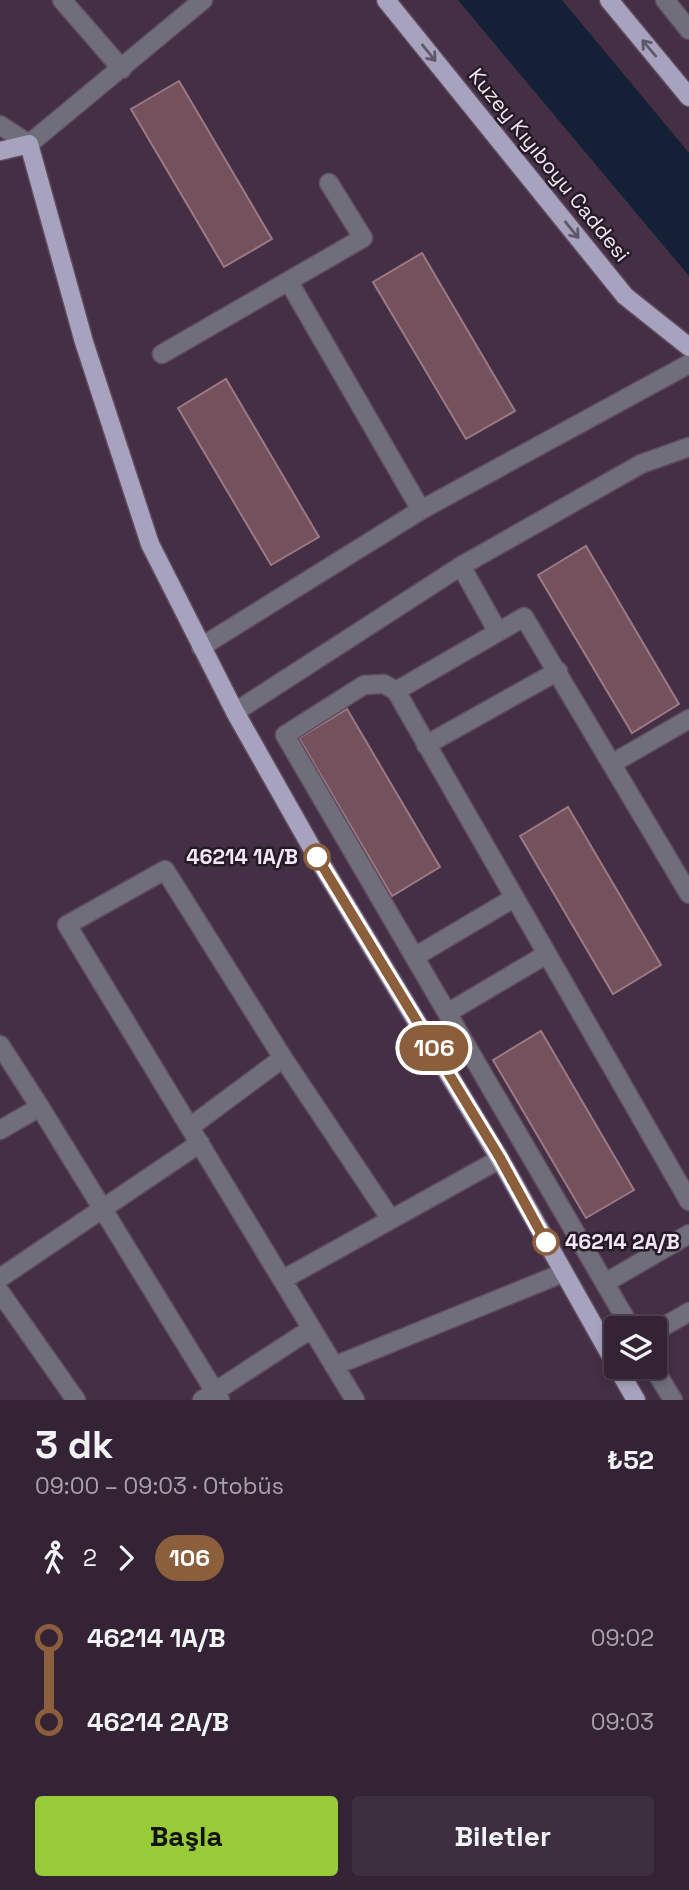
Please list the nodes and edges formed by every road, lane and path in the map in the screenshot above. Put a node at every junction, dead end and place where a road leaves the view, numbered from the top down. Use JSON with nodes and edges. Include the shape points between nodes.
{"nodes":[{"id":1,"x":62,"y":0,"type":"edge"},
{"id":2,"x":203,"y":0,"type":"edge"},
{"id":3,"x":386,"y":0,"type":"edge"},
{"id":4,"x":609,"y":0,"type":"edge"},
{"id":5,"x":665,"y":0,"type":"edge"},
{"id":6,"x":689,"y":30,"type":"edge"},
{"id":7,"x":122,"y":69,"type":"junction"},
{"id":8,"x":689,"y":97,"type":"edge"},
{"id":9,"x":0,"y":125,"type":"edge"},
{"id":10,"x":29,"y":144,"type":"junction"},
{"id":11,"x":0,"y":151,"type":"edge"},
{"id":12,"x":330,"y":183,"type":"dead end"},
{"id":13,"x":289,"y":282,"type":"junction"},
{"id":14,"x":689,"y":347,"type":"edge"},
{"id":15,"x":162,"y":354,"type":"dead end"},
{"id":16,"x":689,"y":364,"type":"edge"},
{"id":17,"x":689,"y":447,"type":"edge"},
{"id":18,"x":421,"y":510,"type":"junction"},
{"id":19,"x":461,"y":566,"type":"junction"},
{"id":20,"x":498,"y":632,"type":"junction"},
{"id":21,"x":201,"y":647,"type":"junction"},
{"id":22,"x":558,"y":671,"type":"junction"},
{"id":23,"x":396,"y":691,"type":"junction"},
{"id":24,"x":234,"y":712,"type":"junction"},
{"id":25,"x":689,"y":719,"type":"edge"},
{"id":26,"x":426,"y":745,"type":"junction"},
{"id":27,"x":613,"y":763,"type":"junction"},
{"id":28,"x":689,"y":894,"type":"edge"},
{"id":29,"x":514,"y":898,"type":"junction"},
{"id":30,"x":547,"y":954,"type":"junction"},
{"id":31,"x":416,"y":957,"type":"junction"},
{"id":32,"x":449,"y":1012,"type":"junction"},
{"id":33,"x":0,"y":1045,"type":"edge"},
{"id":34,"x":283,"y":1058,"type":"junction"},
{"id":35,"x":40,"y":1107,"type":"junction"},
{"id":36,"x":0,"y":1130,"type":"edge"},
{"id":37,"x":195,"y":1135,"type":"junction"},
{"id":38,"x":500,"y":1158,"type":"junction"},
{"id":39,"x":689,"y":1201,"type":"edge"},
{"id":40,"x":100,"y":1210,"type":"junction"},
{"id":41,"x":390,"y":1218,"type":"junction"},
{"id":42,"x":689,"y":1234,"type":"edge"},
{"id":43,"x":563,"y":1273,"type":"junction"},
{"id":44,"x":0,"y":1278,"type":"edge"},
{"id":45,"x":282,"y":1280,"type":"junction"},
{"id":46,"x":605,"y":1283,"type":"junction"},
{"id":47,"x":0,"y":1292,"type":"edge"},
{"id":48,"x":689,"y":1312,"type":"edge"},
{"id":49,"x":624,"y":1316,"type":"edge"},
{"id":50,"x":667,"y":1325,"type":"edge"},
{"id":51,"x":311,"y":1329,"type":"junction"},
{"id":52,"x":604,"y":1345,"type":"edge"},
{"id":53,"x":334,"y":1366,"type":"junction"},
{"id":54,"x":624,"y":1379,"type":"edge"},
{"id":55,"x":660,"y":1379,"type":"edge"},
{"id":56,"x":212,"y":1397,"type":"edge"},
{"id":57,"x":76,"y":1400,"type":"edge"},
{"id":58,"x":355,"y":1400,"type":"edge"},
{"id":59,"x":636,"y":1400,"type":"edge"},
{"id":60,"x":673,"y":1400,"type":"edge"}],
"edges":[{"from":1,"to":7,"type":"street"},
{"from":2,"to":7,"type":"street"},
{"from":3,"to":14,"type":"main road","name":"Kuzey Kıyıboyu Caddesi","one_way":true,"via":[[625,296]]},
{"from":8,"to":4,"type":"main road","one_way":true},
{"from":5,"to":6,"type":"street"},
{"from":7,"to":10,"type":"street"},
{"from":9,"to":10,"type":"street"},
{"from":10,"to":11,"type":"main road"},
{"from":10,"to":21,"type":"main road","via":[[84,342],[150,544]]},
{"from":12,"to":13,"type":"street","via":[[363,238]]},
{"from":13,"to":15,"type":"street"},
{"from":13,"to":18,"type":"street"},
{"from":16,"to":18,"type":"street"},
{"from":17,"to":19,"type":"street","via":[[641,464]]},
{"from":18,"to":21,"type":"street"},
{"from":19,"to":20,"type":"street"},
{"from":19,"to":24,"type":"street"},
{"from":20,"to":22,"type":"street","via":[[524,617]]},
{"from":20,"to":23,"type":"street"},
{"from":21,"to":24,"type":"main road"},
{"from":22,"to":26,"type":"street"},
{"from":22,"to":27,"type":"street"},
{"from":23,"to":26,"type":"street"},
{"from":23,"to":31,"type":"street","via":[[384,684],[364,685],[285,735]]},
{"from":24,"to":38,"type":"main road"},
{"from":25,"to":27,"type":"street"},
{"from":26,"to":29,"type":"street"},
{"from":27,"to":28,"type":"street"},
{"from":29,"to":30,"type":"street"},
{"from":29,"to":31,"type":"street"},
{"from":30,"to":32,"type":"street"},
{"from":30,"to":39,"type":"street"},
{"from":31,"to":32,"type":"street"},
{"from":32,"to":46,"type":"street"},
{"from":33,"to":35,"type":"street"},
{"from":34,"to":37,"type":"street"},
{"from":34,"to":37,"type":"street","via":[[165,870],[67,925]]},
{"from":34,"to":41,"type":"street"},
{"from":35,"to":36,"type":"street"},
{"from":35,"to":40,"type":"street"},
{"from":37,"to":40,"type":"street"},
{"from":37,"to":45,"type":"street"},
{"from":38,"to":41,"type":"street"},
{"from":38,"to":43,"type":"main road"},
{"from":40,"to":44,"type":"street"},
{"from":40,"to":56,"type":"street"},
{"from":41,"to":45,"type":"street"},
{"from":42,"to":46,"type":"street"},
{"from":43,"to":52,"type":"main road"},
{"from":43,"to":53,"type":"street"},
{"from":45,"to":51,"type":"street"},
{"from":46,"to":49,"type":"street"},
{"from":47,"to":57,"type":"street"},
{"from":48,"to":50,"type":"street"},
{"from":51,"to":53,"type":"street"},
{"from":51,"to":56,"type":"street"},
{"from":53,"to":58,"type":"street"},
{"from":54,"to":59,"type":"main road"},
{"from":55,"to":60,"type":"street"}]}
